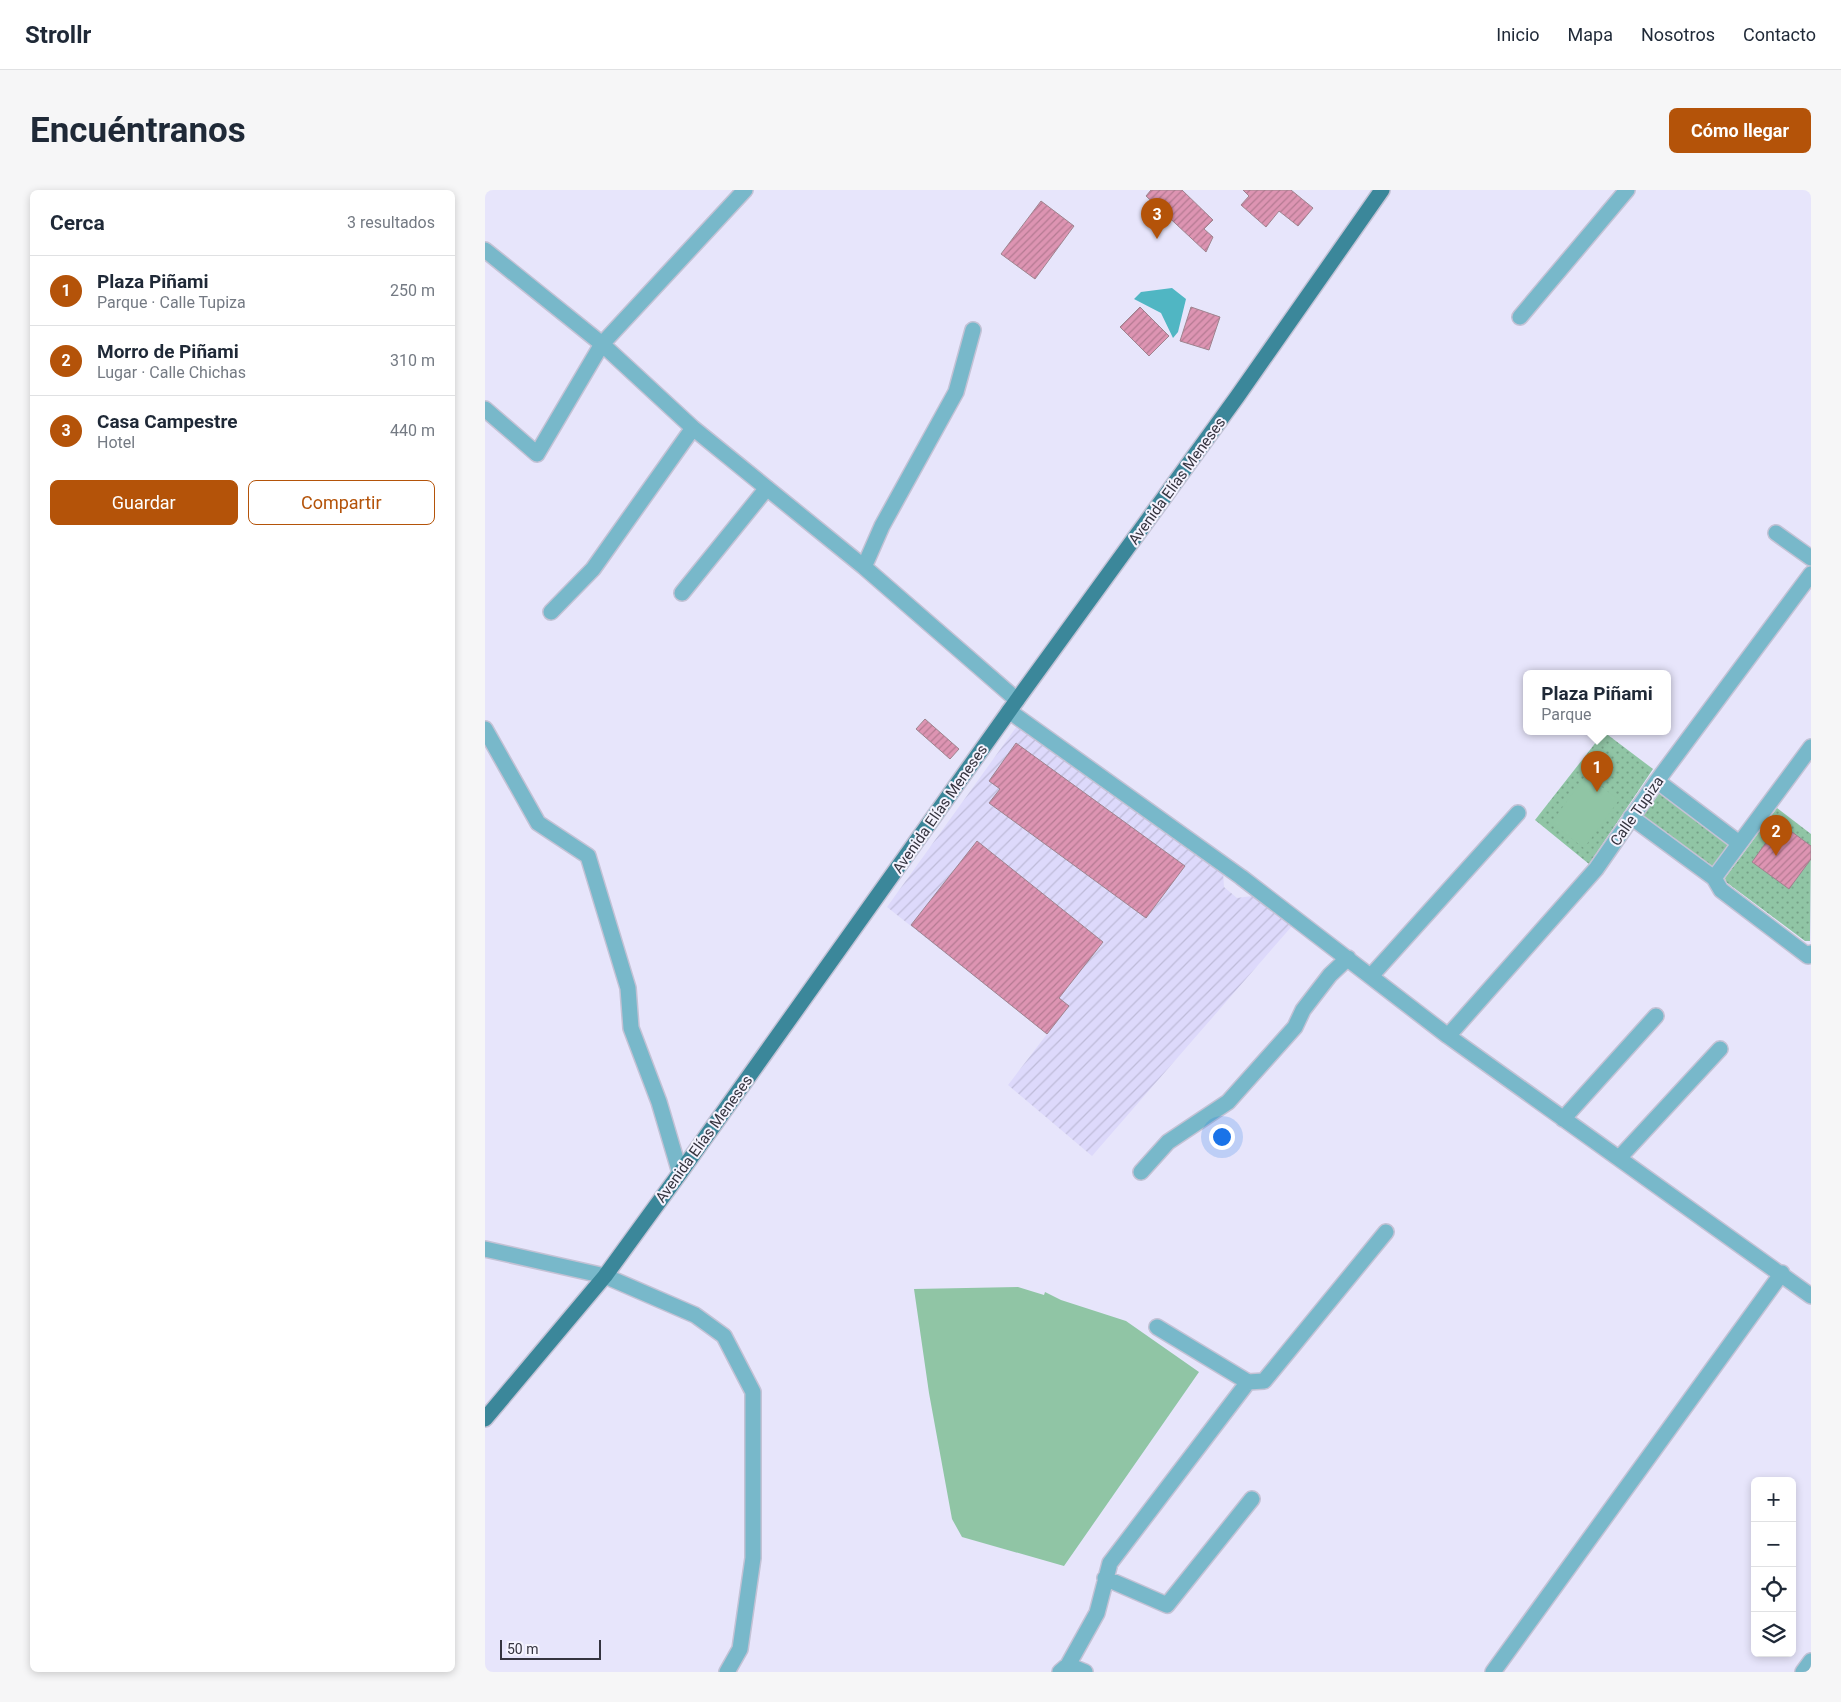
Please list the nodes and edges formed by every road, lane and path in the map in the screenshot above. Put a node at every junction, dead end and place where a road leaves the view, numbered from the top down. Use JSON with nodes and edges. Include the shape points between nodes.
{"nodes":[{"id":1,"x":745,"y":190,"type":"edge"},
{"id":2,"x":1382,"y":190,"type":"edge"},
{"id":3,"x":1627,"y":190,"type":"edge"},
{"id":4,"x":485,"y":250,"type":"edge"},
{"id":5,"x":1520,"y":317,"type":"dead end"},
{"id":6,"x":973,"y":330,"type":"dead end"},
{"id":7,"x":602,"y":344,"type":"junction"},
{"id":8,"x":485,"y":408,"type":"edge"},
{"id":9,"x":693,"y":428,"type":"junction"},
{"id":10,"x":767,"y":488,"type":"junction"},
{"id":11,"x":1776,"y":533,"type":"dead end"},
{"id":12,"x":1811,"y":558,"type":"edge"},
{"id":13,"x":863,"y":567,"type":"junction"},
{"id":14,"x":1811,"y":574,"type":"edge"},
{"id":15,"x":683,"y":593,"type":"dead end"},
{"id":16,"x":551,"y":612,"type":"dead end"},
{"id":17,"x":1013,"y":705,"type":"junction"},
{"id":18,"x":485,"y":729,"type":"edge"},
{"id":19,"x":1811,"y":747,"type":"edge"},
{"id":20,"x":1657,"y":781,"type":"junction"},
{"id":21,"x":1518,"y":813,"type":"dead end"},
{"id":22,"x":1631,"y":817,"type":"junction"},
{"id":23,"x":1739,"y":843,"type":"junction"},
{"id":24,"x":1714,"y":878,"type":"junction"},
{"id":25,"x":1811,"y":953,"type":"edge"},
{"id":26,"x":1348,"y":958,"type":"junction"},
{"id":27,"x":1371,"y":976,"type":"junction"},
{"id":28,"x":1656,"y":1016,"type":"dead end"},
{"id":29,"x":1448,"y":1036,"type":"junction"},
{"id":30,"x":1719,"y":1049,"type":"dead end"},
{"id":31,"x":1563,"y":1119,"type":"junction"},
{"id":32,"x":1620,"y":1157,"type":"junction"},
{"id":33,"x":1141,"y":1172,"type":"dead end"},
{"id":34,"x":680,"y":1173,"type":"junction"},
{"id":35,"x":1386,"y":1232,"type":"dead end"},
{"id":36,"x":485,"y":1249,"type":"edge"},
{"id":37,"x":1782,"y":1273,"type":"junction"},
{"id":38,"x":605,"y":1276,"type":"junction"},
{"id":39,"x":1811,"y":1296,"type":"edge"},
{"id":40,"x":1157,"y":1327,"type":"dead end"},
{"id":41,"x":1248,"y":1382,"type":"junction"},
{"id":42,"x":485,"y":1419,"type":"edge"},
{"id":43,"x":1252,"y":1499,"type":"dead end"},
{"id":44,"x":1105,"y":1578,"type":"junction"},
{"id":45,"x":1811,"y":1661,"type":"edge"},
{"id":46,"x":1064,"y":1668,"type":"edge"},
{"id":47,"x":727,"y":1672,"type":"edge"},
{"id":48,"x":1085,"y":1672,"type":"edge"},
{"id":49,"x":1493,"y":1672,"type":"edge"},
{"id":50,"x":1803,"y":1672,"type":"edge"}],
"edges":[{"from":1,"to":7,"type":"street"},
{"from":2,"to":17,"type":"main road","name":"Avenida Elías Meneses","via":[[1237,398]]},
{"from":3,"to":5,"type":"street"},
{"from":4,"to":7,"type":"street"},
{"from":6,"to":13,"type":"street","via":[[956,392]]},
{"from":7,"to":8,"type":"street","via":[[537,454]]},
{"from":7,"to":9,"type":"street"},
{"from":9,"to":10,"type":"street"},
{"from":9,"to":16,"type":"street","via":[[593,569]]},
{"from":10,"to":13,"type":"street"},
{"from":10,"to":15,"type":"street"},
{"from":11,"to":12,"type":"street"},
{"from":13,"to":17,"type":"street"},
{"from":14,"to":20,"type":"street","name":"Calle Tupiza"},
{"from":17,"to":26,"type":"street"},
{"from":17,"to":34,"type":"main road","name":"Avenida Elías Meneses"},
{"from":18,"to":34,"type":"street","via":[[538,824],[588,856],[628,988],[631,1028],[659,1102]]},
{"from":19,"to":23,"type":"street"},
{"from":20,"to":22,"type":"street","name":"Calle Tupiza"},
{"from":20,"to":23,"type":"street"},
{"from":21,"to":27,"type":"street"},
{"from":22,"to":24,"type":"street"},
{"from":22,"to":29,"type":"street","name":"Calle Tupiza","via":[[1597,869]]},
{"from":23,"to":24,"type":"street"},
{"from":24,"to":25,"type":"street","via":[[1721,890],[1808,956]]},
{"from":26,"to":27,"type":"street"},
{"from":26,"to":33,"type":"street","via":[[1303,1010],[1295,1027],[1228,1102],[1168,1142]]},
{"from":27,"to":29,"type":"street"},
{"from":28,"to":31,"type":"street"},
{"from":29,"to":31,"type":"street"},
{"from":30,"to":32,"type":"street"},
{"from":31,"to":32,"type":"street"},
{"from":32,"to":37,"type":"street"},
{"from":34,"to":38,"type":"main road","name":"Avenida Elías Meneses"},
{"from":35,"to":41,"type":"street","via":[[1264,1381]]},
{"from":36,"to":38,"type":"street"},
{"from":37,"to":39,"type":"street"},
{"from":37,"to":49,"type":"street"},
{"from":38,"to":42,"type":"main road","name":"Avenida Elías Meneses"},
{"from":38,"to":47,"type":"street","via":[[695,1315],[725,1336],[753,1392],[753,1558],[740,1649]]},
{"from":40,"to":41,"type":"street"},
{"from":41,"to":44,"type":"street","via":[[1110,1563]]},
{"from":43,"to":44,"type":"street","via":[[1167,1606]]},
{"from":44,"to":46,"type":"street","via":[[1097,1613]]},
{"from":45,"to":50,"type":"street"},
{"from":46,"to":48,"type":"street"}]}
